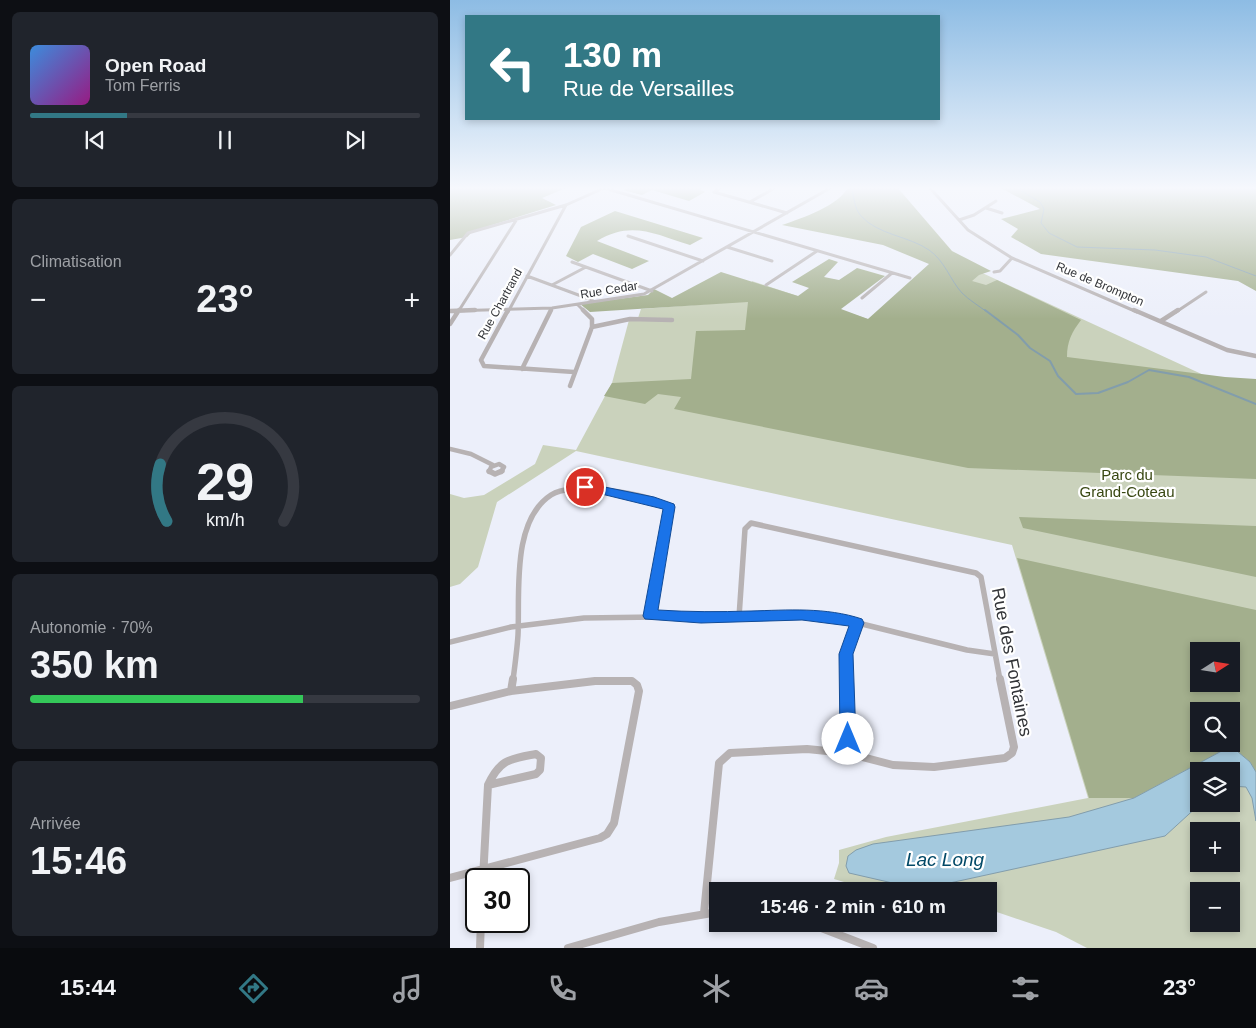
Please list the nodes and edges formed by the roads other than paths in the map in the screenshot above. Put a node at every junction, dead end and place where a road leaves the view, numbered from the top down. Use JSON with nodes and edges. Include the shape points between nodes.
{"nodes":[{"id":1,"x":474,"y":231,"type":"edge"},
{"id":2,"x":509,"y":231,"type":"edge"},
{"id":3,"x":552,"y":231,"type":"edge"},
{"id":4,"x":970,"y":231,"type":"edge"},
{"id":5,"x":754,"y":232,"type":"joint"},
{"id":6,"x":628,"y":236,"type":"dead end"},
{"id":7,"x":727,"y":247,"type":"junction"},
{"id":8,"x":817,"y":251,"type":"junction"},
{"id":9,"x":450,"y":255,"type":"edge"},
{"id":10,"x":1012,"y":258,"type":"junction"},
{"id":11,"x":703,"y":261,"type":"junction"},
{"id":12,"x":772,"y":261,"type":"dead end"},
{"id":13,"x":572,"y":262,"type":"dead end"},
{"id":14,"x":586,"y":267,"type":"junction"},
{"id":15,"x":994,"y":272,"type":"dead end"},
{"id":16,"x":892,"y":273,"type":"junction"},
{"id":17,"x":527,"y":276,"type":"junction"},
{"id":18,"x":910,"y":278,"type":"dead end"},
{"id":19,"x":552,"y":285,"type":"junction"},
{"id":20,"x":766,"y":285,"type":"dead end"},
{"id":21,"x":652,"y":291,"type":"junction"},
{"id":22,"x":1206,"y":292,"type":"dead end"},
{"id":23,"x":862,"y":298,"type":"dead end"},
{"id":24,"x":593,"y":300,"type":"junction"},
{"id":25,"x":578,"y":305,"type":"junction"},
{"id":26,"x":552,"y":308,"type":"junction"},
{"id":27,"x":507,"y":310,"type":"junction"},
{"id":28,"x":450,"y":311,"type":"edge"},
{"id":29,"x":458,"y":311,"type":"junction"},
{"id":30,"x":672,"y":320,"type":"dead end"},
{"id":31,"x":1161,"y":321,"type":"junction"},
{"id":32,"x":450,"y":324,"type":"edge"},
{"id":33,"x":592,"y":326,"type":"junction"},
{"id":34,"x":1256,"y":356,"type":"edge"},
{"id":35,"x":522,"y":369,"type":"junction"},
{"id":36,"x":574,"y":372,"type":"junction"},
{"id":37,"x":570,"y":386,"type":"dead end"},
{"id":38,"x":450,"y":450,"type":"edge"},
{"id":39,"x":493,"y":465,"type":"dead end"},
{"id":40,"x":650,"y":616,"type":"junction"},
{"id":41,"x":739,"y":617,"type":"junction"},
{"id":42,"x":857,"y":623,"type":"junction"},
{"id":43,"x":518,"y":626,"type":"junction"},
{"id":44,"x":450,"y":642,"type":"edge"},
{"id":45,"x":995,"y":654,"type":"junction"},
{"id":46,"x":511,"y":691,"type":"junction"},
{"id":47,"x":450,"y":706,"type":"edge"},
{"id":48,"x":847,"y":753,"type":"junction"},
{"id":49,"x":488,"y":785,"type":"junction"},
{"id":50,"x":484,"y":868,"type":"edge"},
{"id":51,"x":488,"y":868,"type":"edge"},
{"id":52,"x":465,"y":874,"type":"edge"},
{"id":53,"x":450,"y":878,"type":"edge"},
{"id":54,"x":704,"y":913,"type":"junction"},
{"id":55,"x":709,"y":913,"type":"edge"},
{"id":56,"x":828,"y":932,"type":"edge"},
{"id":57,"x":481,"y":933,"type":"edge"},
{"id":58,"x":855,"y":945,"type":"edge"},
{"id":59,"x":480,"y":948,"type":"edge"},
{"id":60,"x":568,"y":948,"type":"edge"},
{"id":61,"x":873,"y":948,"type":"edge"}],
"edges":[{"from":1,"to":9,"type":"street","via":[[468,233]]},
{"from":2,"to":29,"type":"street"},
{"from":3,"to":17,"type":"street","name":"Rue Chartrand"},
{"from":4,"to":10,"type":"street","name":"Rue de Brompton"},
{"from":5,"to":7,"type":"street","name":"Rue Cedar"},
{"from":5,"to":8,"type":"street"},
{"from":6,"to":11,"type":"street"},
{"from":7,"to":11,"type":"street","name":"Rue Cedar"},
{"from":7,"to":12,"type":"street"},
{"from":8,"to":16,"type":"street"},
{"from":8,"to":20,"type":"street"},
{"from":10,"to":15,"type":"street","via":[[1000,271]]},
{"from":10,"to":31,"type":"street","name":"Rue de Brompton"},
{"from":11,"to":21,"type":"street","name":"Rue Cedar"},
{"from":13,"to":14,"type":"street"},
{"from":14,"to":19,"type":"street"},
{"from":14,"to":21,"type":"street"},
{"from":16,"to":18,"type":"street"},
{"from":16,"to":23,"type":"street"},
{"from":17,"to":19,"type":"street"},
{"from":17,"to":27,"type":"street","name":"Rue Chartrand"},
{"from":19,"to":24,"type":"street"},
{"from":21,"to":24,"type":"street","name":"Rue Cedar"},
{"from":22,"to":31,"type":"street"},
{"from":24,"to":25,"type":"street","name":"Rue Cedar"},
{"from":25,"to":26,"type":"street","name":"Rue Cedar"},
{"from":25,"to":33,"type":"street","via":[[592,319]]},
{"from":26,"to":27,"type":"street","name":"Rue Cedar"},
{"from":26,"to":35,"type":"street"},
{"from":27,"to":29,"type":"street","name":"Rue Cedar"},
{"from":27,"to":35,"type":"street","name":"Rue Chartrand","via":[[481,360],[484,366]]},
{"from":28,"to":29,"type":"street","name":"Rue Cedar"},
{"from":29,"to":32,"type":"street"},
{"from":30,"to":33,"type":"street","via":[[630,319]]},
{"from":31,"to":34,"type":"street","name":"Rue de Brompton","via":[[1227,350]]},
{"from":33,"to":36,"type":"street"},
{"from":35,"to":36,"type":"street"},
{"from":36,"to":37,"type":"street"},
{"from":38,"to":39,"type":"street","via":[[471,454]]},
{"from":40,"to":41,"type":"street"},
{"from":40,"to":43,"type":"street","via":[[584,618]]},
{"from":40,"to":43,"type":"street","via":[[669,507],[613,492],[576,487],[557,492],[544,501],[527,524],[520,558]]},
{"from":41,"to":42,"type":"street","via":[[820,616]]},
{"from":41,"to":45,"type":"street","name":"Rue des Fontaines","via":[[745,529],[751,523],[976,573],[981,577]]},
{"from":42,"to":45,"type":"street"},
{"from":42,"to":48,"type":"street","via":[[846,654]]},
{"from":43,"to":44,"type":"street"},
{"from":43,"to":46,"type":"street"},
{"from":45,"to":48,"type":"street","name":"Rue des Fontaines","via":[[1014,747],[1012,754],[995,760],[934,767],[893,765]]},
{"from":46,"to":47,"type":"street"},
{"from":46,"to":51,"type":"street","via":[[585,682],[632,681],[638,685],[639,691],[614,823],[607,834]]},
{"from":48,"to":54,"type":"street","name":"Rue des Fontaines","via":[[800,749],[745,751],[730,753],[723,758],[719,764]]},
{"from":49,"to":49,"type":"street","via":[[536,774],[542,764],[541,758],[536,754],[497,765]]},
{"from":49,"to":50,"type":"street"},
{"from":52,"to":53,"type":"street"},
{"from":54,"to":55,"type":"street"},
{"from":54,"to":60,"type":"street"},
{"from":56,"to":58,"type":"street"},
{"from":57,"to":59,"type":"street"},
{"from":58,"to":61,"type":"street"}]}
